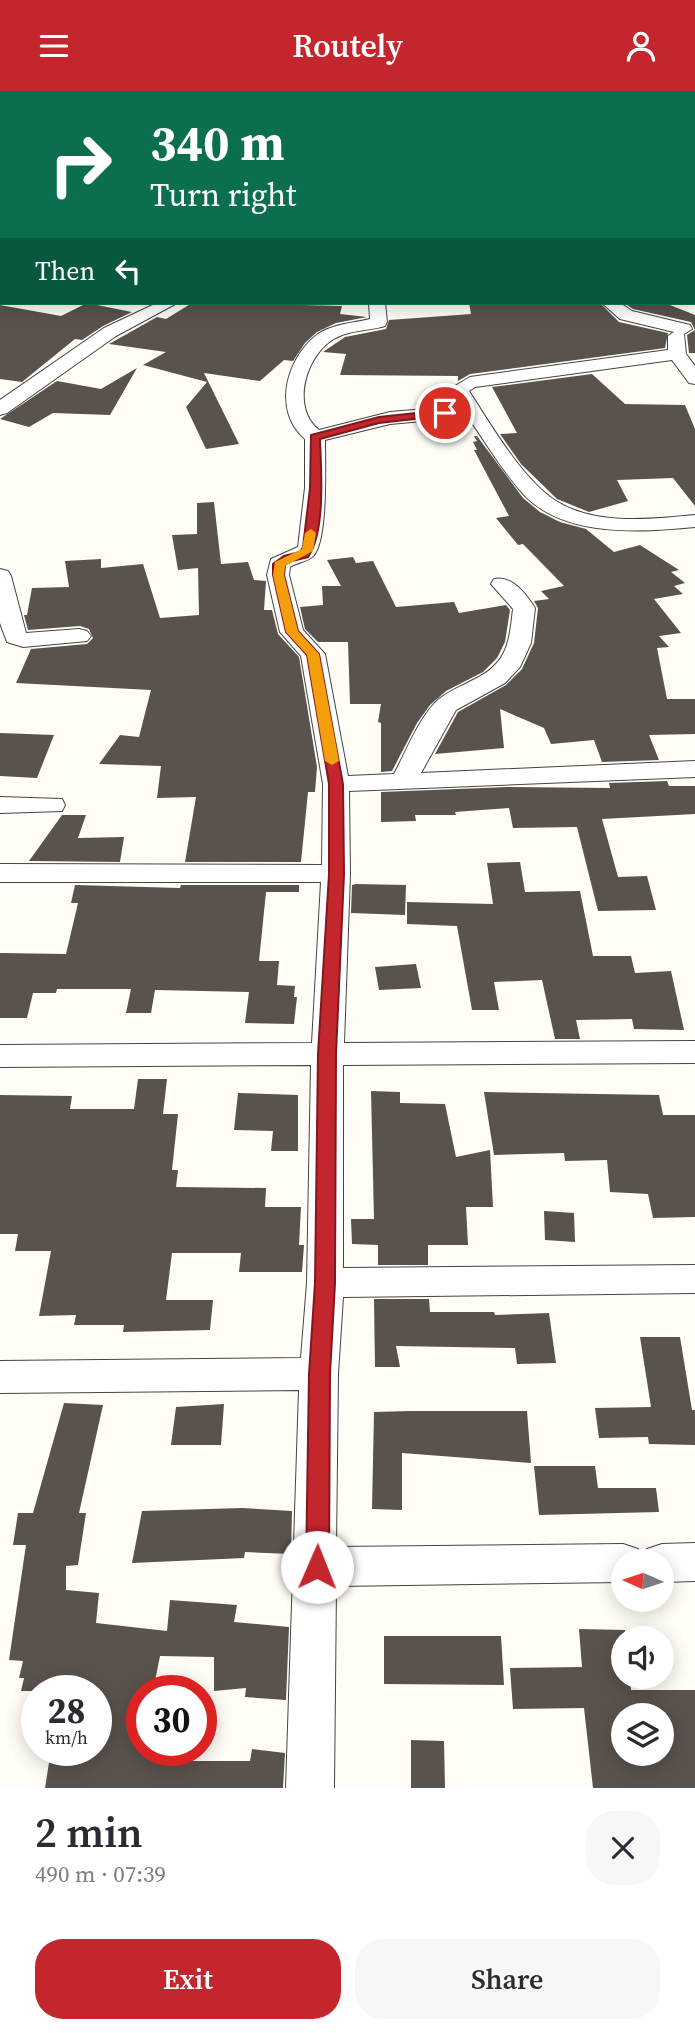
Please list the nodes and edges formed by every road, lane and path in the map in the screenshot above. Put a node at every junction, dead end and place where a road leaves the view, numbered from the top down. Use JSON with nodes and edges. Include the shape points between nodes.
{"nodes":[{"id":1,"x":165,"y":305,"type":"edge"},
{"id":2,"x":377,"y":305,"type":"edge"},
{"id":3,"x":613,"y":305,"type":"edge"},
{"id":4,"x":689,"y":323,"type":"edge"},
{"id":5,"x":677,"y":354,"type":"junction"},
{"id":6,"x":695,"y":379,"type":"edge"},
{"id":7,"x":0,"y":409,"type":"edge"},
{"id":8,"x":473,"y":411,"type":"junction"},
{"id":9,"x":315,"y":437,"type":"junction"},
{"id":10,"x":695,"y":521,"type":"edge"},
{"id":11,"x":0,"y":576,"type":"edge"},
{"id":12,"x":502,"y":584,"type":"dead end"},
{"id":13,"x":79,"y":636,"type":"dead end"},
{"id":14,"x":695,"y":769,"type":"edge"},
{"id":15,"x":402,"y":781,"type":"junction"},
{"id":16,"x":336,"y":784,"type":"junction"},
{"id":17,"x":0,"y":805,"type":"edge"},
{"id":18,"x":52,"y":806,"type":"dead end"},
{"id":19,"x":0,"y":873,"type":"edge"},
{"id":20,"x":336,"y":874,"type":"junction"},
{"id":21,"x":695,"y":1052,"type":"edge"},
{"id":22,"x":327,"y":1054,"type":"junction"},
{"id":23,"x":0,"y":1056,"type":"edge"},
{"id":24,"x":695,"y":1279,"type":"edge"},
{"id":25,"x":325,"y":1283,"type":"junction"},
{"id":26,"x":319,"y":1374,"type":"junction"},
{"id":27,"x":0,"y":1377,"type":"edge"},
{"id":28,"x":695,"y":1562,"type":"edge"},
{"id":29,"x":611,"y":1563,"type":"edge"},
{"id":30,"x":674,"y":1563,"type":"edge"},
{"id":31,"x":317,"y":1567,"type":"junction"},
{"id":32,"x":310,"y":1788,"type":"edge"}],
"edges":[{"from":1,"to":7,"type":"street","via":[[110,332]]},
{"from":2,"to":9,"type":"street","via":[[379,322],[326,336],[304,364],[297,380],[296,412]]},
{"from":3,"to":4,"type":"street","via":[[626,315]]},
{"from":4,"to":5,"type":"street","via":[[677,336]]},
{"from":5,"to":6,"type":"street"},
{"from":5,"to":8,"type":"street","via":[[470,382],[459,389]]},
{"from":8,"to":9,"type":"street","via":[[379,420]]},
{"from":8,"to":10,"type":"street","via":[[535,495],[555,508],[620,525]]},
{"from":9,"to":16,"type":"street","via":[[309,547],[304,554],[279,564],[278,575],[292,632],[313,654]]},
{"from":11,"to":13,"type":"street","via":[[15,637]]},
{"from":12,"to":15,"type":"street","via":[[524,608],[522,635],[510,669],[445,706]]},
{"from":14,"to":15,"type":"street"},
{"from":15,"to":16,"type":"street"},
{"from":16,"to":20,"type":"street"},
{"from":17,"to":18,"type":"street"},
{"from":19,"to":20,"type":"street"},
{"from":20,"to":22,"type":"street"},
{"from":21,"to":22,"type":"street"},
{"from":22,"to":23,"type":"street"},
{"from":22,"to":25,"type":"street"},
{"from":24,"to":25,"type":"street"},
{"from":25,"to":26,"type":"street"},
{"from":26,"to":27,"type":"street"},
{"from":26,"to":31,"type":"street"},
{"from":28,"to":30,"type":"street"},
{"from":29,"to":31,"type":"street"},
{"from":31,"to":32,"type":"street"}]}
